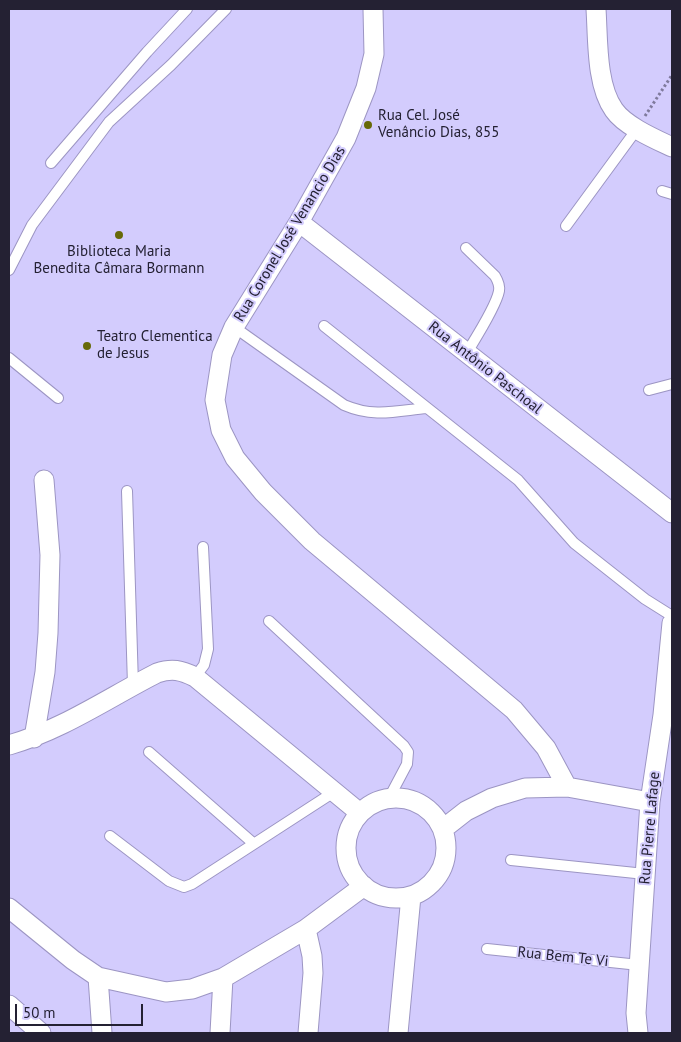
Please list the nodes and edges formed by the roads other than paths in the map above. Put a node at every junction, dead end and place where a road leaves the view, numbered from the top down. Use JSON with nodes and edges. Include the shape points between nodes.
{"nodes":[{"id":1,"x":187,"y":9,"type":"edge"},
{"id":2,"x":226,"y":9,"type":"edge"},
{"id":3,"x":372,"y":9,"type":"edge"},
{"id":4,"x":596,"y":9,"type":"edge"},
{"id":5,"x":637,"y":129,"type":"junction"},
{"id":6,"x":672,"y":148,"type":"edge"},
{"id":7,"x":51,"y":164,"type":"dead end"},
{"id":8,"x":299,"y":222,"type":"junction"},
{"id":9,"x":566,"y":226,"type":"dead end"},
{"id":10,"x":466,"y":248,"type":"dead end"},
{"id":11,"x":9,"y":270,"type":"edge"},
{"id":12,"x":324,"y":326,"type":"dead end"},
{"id":13,"x":234,"y":327,"type":"junction"},
{"id":14,"x":466,"y":354,"type":"junction"},
{"id":15,"x":9,"y":358,"type":"edge"},
{"id":16,"x":672,"y":384,"type":"edge"},
{"id":17,"x":649,"y":390,"type":"dead end"},
{"id":18,"x":58,"y":398,"type":"dead end"},
{"id":19,"x":427,"y":408,"type":"junction"},
{"id":20,"x":44,"y":480,"type":"dead end"},
{"id":21,"x":127,"y":491,"type":"dead end"},
{"id":22,"x":672,"y":513,"type":"edge"},
{"id":23,"x":203,"y":546,"type":"dead end"},
{"id":24,"x":672,"y":616,"type":"edge"},
{"id":25,"x":269,"y":621,"type":"dead end"},
{"id":26,"x":672,"y":623,"type":"edge"},
{"id":27,"x":669,"y":675,"type":"edge"},
{"id":28,"x":195,"y":677,"type":"junction"},
{"id":29,"x":133,"y":685,"type":"junction"},
{"id":30,"x":34,"y":738,"type":"junction"},
{"id":31,"x":9,"y":744,"type":"edge"},
{"id":32,"x":149,"y":752,"type":"dead end"},
{"id":33,"x":568,"y":787,"type":"junction"},
{"id":34,"x":334,"y":792,"type":"junction"},
{"id":35,"x":390,"y":798,"type":"junction"},
{"id":36,"x":650,"y":802,"type":"junction"},
{"id":37,"x":360,"y":813,"type":"junction"},
{"id":38,"x":443,"y":829,"type":"junction"},
{"id":39,"x":110,"y":836,"type":"dead end"},
{"id":40,"x":253,"y":843,"type":"junction"},
{"id":41,"x":511,"y":860,"type":"dead end"},
{"id":42,"x":645,"y":874,"type":"junction"},
{"id":43,"x":364,"y":886,"type":"junction"},
{"id":44,"x":411,"y":896,"type":"junction"},
{"id":45,"x":9,"y":908,"type":"edge"},
{"id":46,"x":306,"y":929,"type":"junction"},
{"id":47,"x":487,"y":949,"type":"dead end"},
{"id":48,"x":639,"y":965,"type":"junction"},
{"id":49,"x":98,"y":977,"type":"junction"},
{"id":50,"x":223,"y":978,"type":"junction"},
{"id":51,"x":9,"y":1005,"type":"edge"},
{"id":52,"x":40,"y":1033,"type":"edge"},
{"id":53,"x":102,"y":1033,"type":"edge"},
{"id":54,"x":220,"y":1033,"type":"edge"},
{"id":55,"x":308,"y":1033,"type":"edge"},
{"id":56,"x":398,"y":1033,"type":"edge"},
{"id":57,"x":638,"y":1033,"type":"edge"}],
"edges":[{"from":1,"to":7,"type":"lane"},
{"from":2,"to":11,"type":"lane","via":[[172,65],[109,122],[32,225]]},
{"from":3,"to":8,"type":"street","name":"Rua Coronel José Venancio Dias","via":[[374,54],[366,88],[346,138]]},
{"from":4,"to":5,"type":"street","via":[[600,75],[606,96],[615,111]]},
{"from":5,"to":6,"type":"street"},
{"from":5,"to":9,"type":"lane"},
{"from":8,"to":13,"type":"street","name":"Rua Coronel José Venancio Dias"},
{"from":8,"to":14,"type":"street","name":"Rua Antônio Paschoal"},
{"from":10,"to":14,"type":"lane","via":[[495,276],[499,290]]},
{"from":12,"to":19,"type":"lane"},
{"from":13,"to":19,"type":"lane","via":[[354,410],[377,414]]},
{"from":13,"to":33,"type":"street","name":"Rua Coronel José Venancio Dias","via":[[222,355],[215,400],[221,430],[235,458],[263,492],[312,541],[514,710],[546,748]]},
{"from":14,"to":22,"type":"street","name":"Rua Antônio Paschoal"},
{"from":15,"to":18,"type":"lane"},
{"from":16,"to":17,"type":"lane"},
{"from":19,"to":24,"type":"lane","via":[[518,480],[574,543]]},
{"from":20,"to":30,"type":"street","via":[[50,555],[48,634]]},
{"from":21,"to":29,"type":"lane"},
{"from":23,"to":28,"type":"lane","via":[[208,649],[204,665]]},
{"from":25,"to":35,"type":"lane","via":[[404,746],[408,752],[407,764]]},
{"from":26,"to":27,"type":"street","name":"Rua Pierre Lafage"},
{"from":27,"to":36,"type":"street","name":"Rua Pierre Lafage"},
{"from":28,"to":29,"type":"street","via":[[183,670],[169,669]]},
{"from":28,"to":34,"type":"street"},
{"from":29,"to":30,"type":"street"},
{"from":30,"to":31,"type":"street"},
{"from":32,"to":40,"type":"lane"},
{"from":33,"to":36,"type":"street"},
{"from":33,"to":38,"type":"street","via":[[525,788],[492,798],[466,811]]},
{"from":34,"to":37,"type":"street"},
{"from":34,"to":40,"type":"lane"},
{"from":35,"to":37,"type":"street","via":[[374,803]]},
{"from":35,"to":38,"type":"street","via":[[406,798],[422,804]]},
{"from":36,"to":42,"type":"street","name":"Rua Pierre Lafage"},
{"from":37,"to":43,"type":"street","via":[[346,842],[353,874]]},
{"from":38,"to":44,"type":"street","via":[[447,845],[445,862],[438,877]]},
{"from":39,"to":40,"type":"lane","via":[[169,881],[184,886],[192,884]]},
{"from":41,"to":42,"type":"lane"},
{"from":42,"to":48,"type":"street","name":"Rua Pierre Lafage"},
{"from":43,"to":44,"type":"street","via":[[379,895]]},
{"from":43,"to":46,"type":"street"},
{"from":44,"to":56,"type":"street"},
{"from":45,"to":49,"type":"street"},
{"from":46,"to":50,"type":"street"},
{"from":46,"to":55,"type":"street","via":[[313,973]]},
{"from":47,"to":48,"type":"lane","name":"Rua Bem Te Vi"},
{"from":48,"to":57,"type":"street","name":"Rua Pierre Lafage"},
{"from":49,"to":50,"type":"street","via":[[166,992],[192,989]]},
{"from":49,"to":53,"type":"street"},
{"from":50,"to":54,"type":"street"},
{"from":51,"to":52,"type":"street"}]}
